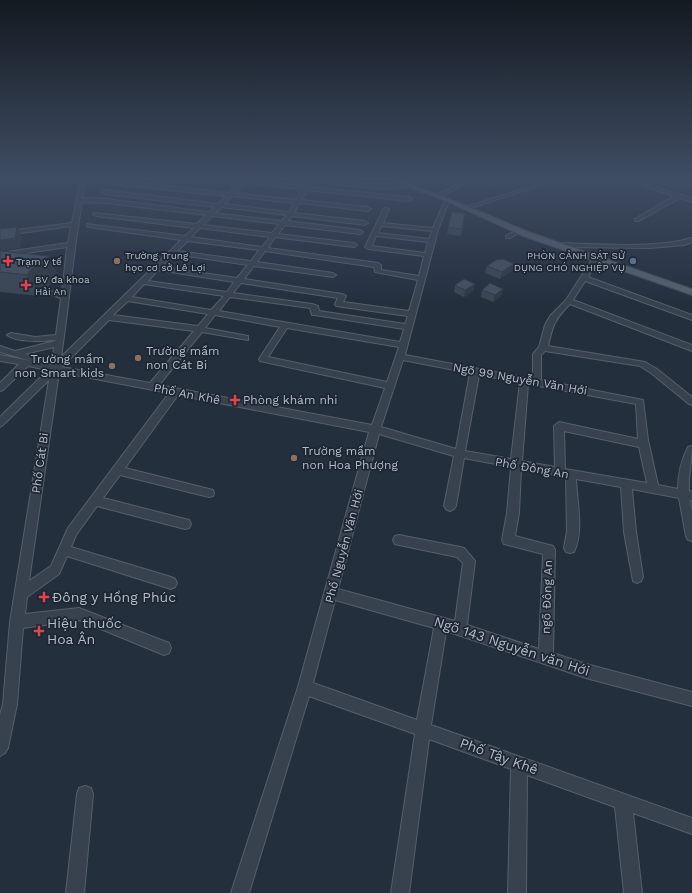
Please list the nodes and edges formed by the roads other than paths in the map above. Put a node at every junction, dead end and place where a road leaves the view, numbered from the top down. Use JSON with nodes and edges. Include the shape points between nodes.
{"nodes":[{"id":1,"x":77,"y":220,"type":"edge"},
{"id":2,"x":144,"y":220,"type":"edge"},
{"id":3,"x":205,"y":220,"type":"edge"},
{"id":4,"x":253,"y":220,"type":"edge"},
{"id":5,"x":286,"y":220,"type":"edge"},
{"id":6,"x":340,"y":220,"type":"edge"},
{"id":7,"x":381,"y":220,"type":"edge"},
{"id":8,"x":437,"y":220,"type":"edge"},
{"id":9,"x":493,"y":220,"type":"edge"},
{"id":10,"x":283,"y":223,"type":"junction"},
{"id":11,"x":365,"y":223,"type":"dead end"},
{"id":12,"x":76,"y":224,"type":"junction"},
{"id":13,"x":379,"y":224,"type":"junction"},
{"id":14,"x":89,"y":226,"type":"dead end"},
{"id":15,"x":198,"y":226,"type":"junction"},
{"id":16,"x":519,"y":231,"type":"junction"},
{"id":17,"x":360,"y":232,"type":"dead end"},
{"id":18,"x":0,"y":234,"type":"edge"},
{"id":19,"x":375,"y":234,"type":"junction"},
{"id":20,"x":275,"y":235,"type":"junction"},
{"id":21,"x":433,"y":235,"type":"junction"},
{"id":22,"x":508,"y":237,"type":"dead end"},
{"id":23,"x":186,"y":239,"type":"junction"},
{"id":24,"x":692,"y":240,"type":"edge"},
{"id":25,"x":71,"y":245,"type":"junction"},
{"id":26,"x":354,"y":245,"type":"dead end"},
{"id":27,"x":558,"y":245,"type":"junction"},
{"id":28,"x":263,"y":248,"type":"junction"},
{"id":29,"x":172,"y":252,"type":"junction"},
{"id":30,"x":0,"y":255,"type":"edge"},
{"id":31,"x":428,"y":255,"type":"junction"},
{"id":32,"x":596,"y":258,"type":"junction"},
{"id":33,"x":252,"y":263,"type":"junction"},
{"id":34,"x":156,"y":268,"type":"junction"},
{"id":35,"x":334,"y":275,"type":"dead end"},
{"id":36,"x":421,"y":278,"type":"junction"},
{"id":37,"x":585,"y":278,"type":"junction"},
{"id":38,"x":238,"y":281,"type":"junction"},
{"id":39,"x":142,"y":282,"type":"junction"},
{"id":40,"x":47,"y":292,"type":"dead end"},
{"id":41,"x":692,"y":292,"type":"edge"},
{"id":42,"x":228,"y":295,"type":"junction"},
{"id":43,"x":66,"y":297,"type":"junction"},
{"id":44,"x":126,"y":298,"type":"junction"},
{"id":45,"x":569,"y":301,"type":"junction"},
{"id":46,"x":213,"y":313,"type":"junction"},
{"id":47,"x":412,"y":314,"type":"junction"},
{"id":48,"x":107,"y":317,"type":"junction"},
{"id":49,"x":692,"y":318,"type":"edge"},
{"id":50,"x":285,"y":325,"type":"junction"},
{"id":51,"x":408,"y":327,"type":"junction"},
{"id":52,"x":200,"y":329,"type":"junction"},
{"id":53,"x":11,"y":334,"type":"dead end"},
{"id":54,"x":245,"y":338,"type":"dead end"},
{"id":55,"x":60,"y":340,"type":"junction"},
{"id":56,"x":403,"y":345,"type":"junction"},
{"id":57,"x":543,"y":348,"type":"junction"},
{"id":58,"x":692,"y":348,"type":"edge"},
{"id":59,"x":0,"y":349,"type":"edge"},
{"id":60,"x":15,"y":353,"type":"junction"},
{"id":61,"x":400,"y":357,"type":"junction"},
{"id":62,"x":0,"y":358,"type":"edge"},
{"id":63,"x":56,"y":358,"type":"junction"},
{"id":64,"x":26,"y":363,"type":"junction"},
{"id":65,"x":54,"y":369,"type":"junction"},
{"id":66,"x":475,"y":371,"type":"junction"},
{"id":67,"x":524,"y":380,"type":"junction"},
{"id":68,"x":537,"y":382,"type":"junction"},
{"id":69,"x":390,"y":386,"type":"junction"},
{"id":70,"x":152,"y":387,"type":"junction"},
{"id":71,"x":0,"y":388,"type":"edge"},
{"id":72,"x":175,"y":392,"type":"junction"},
{"id":73,"x":692,"y":402,"type":"edge"},
{"id":74,"x":0,"y":423,"type":"edge"},
{"id":75,"x":375,"y":429,"type":"junction"},
{"id":76,"x":644,"y":444,"type":"junction"},
{"id":77,"x":692,"y":450,"type":"edge"},
{"id":78,"x":460,"y":454,"type":"junction"},
{"id":79,"x":516,"y":465,"type":"junction"},
{"id":80,"x":118,"y":470,"type":"junction"},
{"id":81,"x":565,"y":474,"type":"junction"},
{"id":82,"x":626,"y":485,"type":"junction"},
{"id":83,"x":653,"y":489,"type":"junction"},
{"id":84,"x":209,"y":493,"type":"dead end"},
{"id":85,"x":687,"y":495,"type":"edge"},
{"id":86,"x":95,"y":501,"type":"junction"},
{"id":87,"x":450,"y":506,"type":"dead end"},
{"id":88,"x":185,"y":524,"type":"dead end"},
{"id":89,"x":692,"y":536,"type":"edge"},
{"id":90,"x":399,"y":540,"type":"dead end"},
{"id":91,"x":570,"y":548,"type":"dead end"},
{"id":92,"x":64,"y":550,"type":"junction"},
{"id":93,"x":637,"y":578,"type":"dead end"},
{"id":94,"x":171,"y":583,"type":"dead end"},
{"id":95,"x":332,"y":593,"type":"junction"},
{"id":96,"x":21,"y":594,"type":"junction"},
{"id":97,"x":17,"y":622,"type":"junction"},
{"id":98,"x":441,"y":623,"type":"junction"},
{"id":99,"x":460,"y":630,"type":"junction"},
{"id":100,"x":164,"y":648,"type":"dead end"},
{"id":101,"x":546,"y":656,"type":"junction"},
{"id":102,"x":305,"y":687,"type":"junction"},
{"id":103,"x":692,"y":699,"type":"edge"},
{"id":104,"x":5,"y":703,"type":"edge"},
{"id":105,"x":423,"y":730,"type":"junction"},
{"id":106,"x":0,"y":748,"type":"edge"},
{"id":107,"x":519,"y":764,"type":"junction"},
{"id":108,"x":85,"y":794,"type":"dead end"},
{"id":109,"x":623,"y":802,"type":"junction"},
{"id":110,"x":692,"y":826,"type":"edge"},
{"id":111,"x":75,"y":893,"type":"edge"},
{"id":112,"x":240,"y":893,"type":"edge"},
{"id":113,"x":400,"y":893,"type":"edge"},
{"id":114,"x":517,"y":893,"type":"edge"},
{"id":115,"x":633,"y":893,"type":"edge"}],
"edges":[{"from":1,"to":12,"type":"street","name":"Phố Cát Bi"},
{"from":2,"to":15,"type":"street"},
{"from":3,"to":15,"type":"street"},
{"from":4,"to":10,"type":"street"},
{"from":5,"to":10,"type":"street"},
{"from":6,"to":11,"type":"street"},
{"from":7,"to":13,"type":"street"},
{"from":8,"to":21,"type":"street","name":"Phố Nguyễn Văn Hới"},
{"from":9,"to":16,"type":"main road"},
{"from":10,"to":17,"type":"street"},
{"from":10,"to":20,"type":"street"},
{"from":12,"to":18,"type":"street"},
{"from":12,"to":25,"type":"street","name":"Phố Cát Bi"},
{"from":13,"to":19,"type":"street"},
{"from":13,"to":21,"type":"street"},
{"from":14,"to":23,"type":"street"},
{"from":15,"to":20,"type":"street"},
{"from":15,"to":23,"type":"street"},
{"from":16,"to":22,"type":"street"},
{"from":16,"to":27,"type":"main road"},
{"from":19,"to":21,"type":"street"},
{"from":19,"to":31,"type":"street","via":[[368,247]]},
{"from":20,"to":26,"type":"street"},
{"from":20,"to":28,"type":"street"},
{"from":21,"to":31,"type":"street","name":"Phố Nguyễn Văn Hới"},
{"from":23,"to":28,"type":"street"},
{"from":23,"to":29,"type":"street"},
{"from":24,"to":27,"type":"street","via":[[650,246]]},
{"from":25,"to":30,"type":"street"},
{"from":25,"to":43,"type":"street","name":"Phố Cát Bi"},
{"from":27,"to":32,"type":"main road"},
{"from":28,"to":33,"type":"street"},
{"from":28,"to":36,"type":"street","via":[[378,264],[377,271]]},
{"from":29,"to":33,"type":"street"},
{"from":29,"to":34,"type":"street"},
{"from":31,"to":36,"type":"street","name":"Phố Nguyễn Văn Hới"},
{"from":32,"to":37,"type":"street"},
{"from":32,"to":41,"type":"main road"},
{"from":33,"to":35,"type":"street"},
{"from":33,"to":38,"type":"street"},
{"from":34,"to":38,"type":"street"},
{"from":34,"to":39,"type":"street"},
{"from":36,"to":47,"type":"street","name":"Phố Nguyễn Văn Hới"},
{"from":37,"to":45,"type":"street"},
{"from":37,"to":49,"type":"street"},
{"from":38,"to":42,"type":"street"},
{"from":38,"to":47,"type":"street","via":[[342,296],[339,304]]},
{"from":39,"to":42,"type":"street"},
{"from":39,"to":44,"type":"street"},
{"from":40,"to":43,"type":"street"},
{"from":42,"to":46,"type":"street"},
{"from":42,"to":51,"type":"street","via":[[312,306],[315,313]]},
{"from":43,"to":55,"type":"street","name":"Phố Cát Bi"},
{"from":44,"to":46,"type":"street"},
{"from":44,"to":48,"type":"street"},
{"from":45,"to":57,"type":"street","via":[[549,324]]},
{"from":45,"to":58,"type":"street"},
{"from":46,"to":50,"type":"street"},
{"from":46,"to":52,"type":"street"},
{"from":47,"to":51,"type":"street","name":"Phố Nguyễn Văn Hới"},
{"from":48,"to":52,"type":"street"},
{"from":48,"to":65,"type":"street"},
{"from":50,"to":56,"type":"street"},
{"from":50,"to":69,"type":"street","via":[[263,359]]},
{"from":51,"to":56,"type":"street","name":"Phố Nguyễn Văn Hới"},
{"from":52,"to":54,"type":"street"},
{"from":52,"to":70,"type":"street"},
{"from":53,"to":55,"type":"street","via":[[35,339]]},
{"from":55,"to":60,"type":"street"},
{"from":55,"to":63,"type":"street","name":"Phố Cát Bi"},
{"from":56,"to":61,"type":"street","name":"Phố Nguyễn Văn Hới"},
{"from":57,"to":68,"type":"street","via":[[537,354]]},
{"from":57,"to":73,"type":"street","via":[[642,364]]},
{"from":59,"to":60,"type":"street"},
{"from":60,"to":63,"type":"street","via":[[40,361]]},
{"from":61,"to":66,"type":"street","name":"Ngõ 99 Nguyễn Văn Hới"},
{"from":61,"to":69,"type":"street","name":"Phố Nguyễn Văn Hới"},
{"from":62,"to":64,"type":"street","name":"Phố An Khê"},
{"from":63,"to":65,"type":"street","name":"Phố Cát Bi"},
{"from":64,"to":65,"type":"street","name":"Phố An Khê"},
{"from":64,"to":71,"type":"street"},
{"from":65,"to":70,"type":"street","name":"Phố An Khê"},
{"from":65,"to":74,"type":"street"},
{"from":65,"to":96,"type":"street","name":"Phố Cát Bi"},
{"from":66,"to":67,"type":"street","name":"Ngõ 99 Nguyễn Văn Hới"},
{"from":66,"to":78,"type":"street"},
{"from":67,"to":68,"type":"street","name":"Ngõ 99 Nguyễn Văn Hới"},
{"from":67,"to":79,"type":"street","name":"ngõ Đông An","via":[[524,408]]},
{"from":68,"to":76,"type":"street","name":"Ngõ 99 Nguyễn Văn Hới","via":[[640,402]]},
{"from":69,"to":75,"type":"street","name":"Phố Nguyễn Văn Hới"},
{"from":70,"to":72,"type":"street","name":"Phố An Khê"},
{"from":72,"to":75,"type":"street","name":"Phố An Khê"},
{"from":72,"to":80,"type":"street"},
{"from":75,"to":78,"type":"street","name":"Phố Đông An"},
{"from":75,"to":95,"type":"street","name":"Phố Nguyễn Văn Hới"},
{"from":76,"to":81,"type":"street","via":[[559,426]]},
{"from":76,"to":83,"type":"street"},
{"from":77,"to":85,"type":"street","via":[[686,462]]},
{"from":78,"to":79,"type":"street","name":"Phố Đông An"},
{"from":78,"to":87,"type":"street"},
{"from":79,"to":81,"type":"street","name":"Phố Đông An"},
{"from":79,"to":101,"type":"street","name":"ngõ Đông An","via":[[513,523],[508,540],[549,550]]},
{"from":80,"to":84,"type":"street"},
{"from":80,"to":86,"type":"street"},
{"from":81,"to":82,"type":"street","name":"Phố Đông An"},
{"from":81,"to":91,"type":"street","via":[[573,531]]},
{"from":82,"to":83,"type":"street","name":"Phố Đông An"},
{"from":82,"to":93,"type":"street"},
{"from":83,"to":85,"type":"street","name":"Phố Đông An"},
{"from":85,"to":89,"type":"street"},
{"from":86,"to":88,"type":"street"},
{"from":86,"to":92,"type":"street","via":[[72,532]]},
{"from":90,"to":99,"type":"street","via":[[460,552],[469,561]]},
{"from":92,"to":94,"type":"street"},
{"from":92,"to":96,"type":"street","via":[[54,570]]},
{"from":95,"to":98,"type":"street","name":"Ngõ 143 Nguyễn văn Hới"},
{"from":95,"to":102,"type":"street","name":"Phố Nguyễn Văn Hới"},
{"from":96,"to":97,"type":"street","name":"Phố Cát Bi"},
{"from":97,"to":100,"type":"street","via":[[79,614]]},
{"from":97,"to":104,"type":"street","name":"Phố Cát Bi"},
{"from":98,"to":99,"type":"street","name":"Ngõ 143 Nguyễn văn Hới"},
{"from":98,"to":105,"type":"street"},
{"from":99,"to":101,"type":"street","name":"Ngõ 143 Nguyễn văn Hới"},
{"from":101,"to":103,"type":"street","name":"Ngõ 143 Nguyễn văn Hới","via":[[586,671]]},
{"from":102,"to":105,"type":"street","name":"Phố Tây Khê"},
{"from":102,"to":112,"type":"street","name":"Phố Nguyễn Văn Hới"},
{"from":104,"to":106,"type":"street","name":"Phố Cát Bi"},
{"from":105,"to":107,"type":"street","name":"Phố Tây Khê"},
{"from":105,"to":113,"type":"street"},
{"from":107,"to":109,"type":"street","name":"Phố Tây Khê"},
{"from":107,"to":114,"type":"street"},
{"from":108,"to":111,"type":"street"},
{"from":109,"to":110,"type":"street","name":"Phố Tây Khê"},
{"from":109,"to":115,"type":"street"}]}
